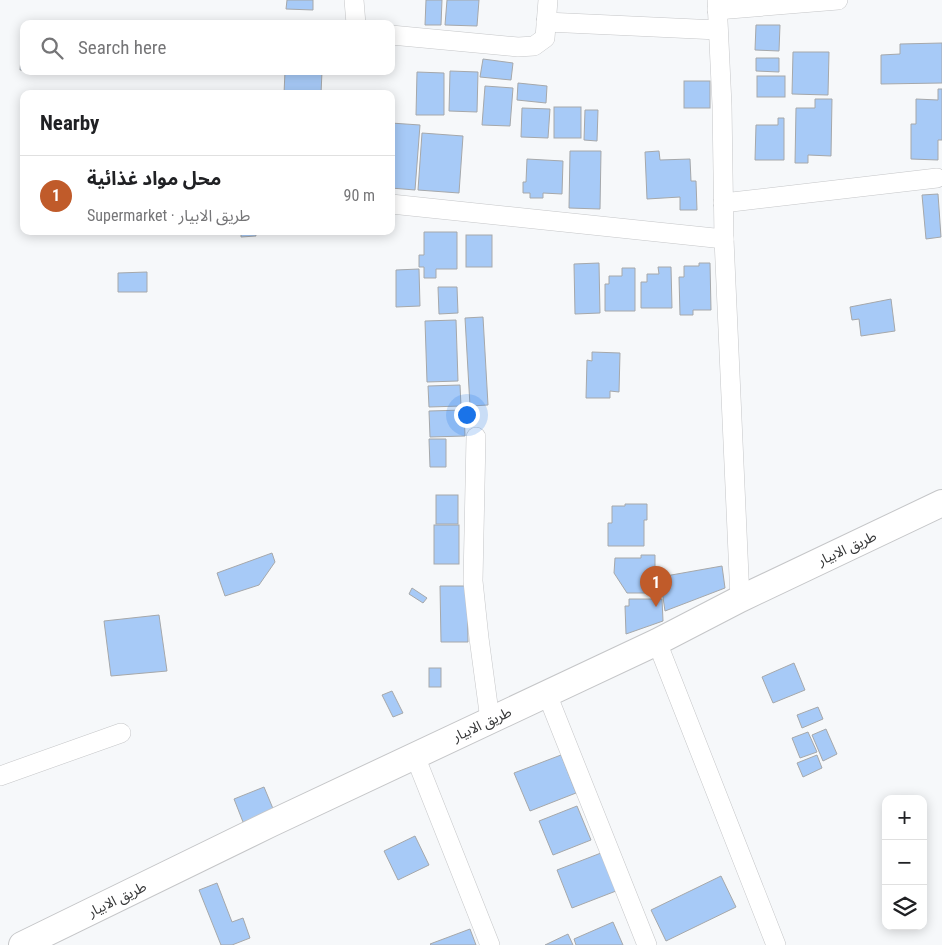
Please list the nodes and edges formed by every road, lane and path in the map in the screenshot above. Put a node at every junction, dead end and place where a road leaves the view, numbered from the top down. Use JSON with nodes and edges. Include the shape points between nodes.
{"nodes":[{"id":1,"x":354,"y":0,"type":"edge"},
{"id":2,"x":548,"y":0,"type":"edge"},
{"id":3,"x":838,"y":0,"type":"edge"},
{"id":4,"x":717,"y":5,"type":"edge"},
{"id":5,"x":356,"y":20,"type":"edge"},
{"id":6,"x":546,"y":22,"type":"junction"},
{"id":7,"x":718,"y":30,"type":"junction"},
{"id":8,"x":395,"y":35,"type":"edge"},
{"id":9,"x":937,"y":178,"type":"dead end"},
{"id":10,"x":723,"y":203,"type":"junction"},
{"id":11,"x":395,"y":204,"type":"edge"},
{"id":12,"x":724,"y":240,"type":"junction"},
{"id":13,"x":476,"y":437,"type":"dead end"},
{"id":14,"x":942,"y":503,"type":"edge"},
{"id":15,"x":740,"y":599,"type":"junction"},
{"id":16,"x":656,"y":642,"type":"junction"},
{"id":17,"x":547,"y":694,"type":"junction"},
{"id":18,"x":490,"y":720,"type":"junction"},
{"id":19,"x":121,"y":732,"type":"dead end"},
{"id":20,"x":414,"y":756,"type":"junction"},
{"id":21,"x":0,"y":776,"type":"edge"},
{"id":22,"x":22,"y":945,"type":"edge"},
{"id":23,"x":490,"y":945,"type":"edge"},
{"id":24,"x":647,"y":945,"type":"edge"},
{"id":25,"x":776,"y":945,"type":"edge"}],
"edges":[{"from":1,"to":5,"type":"street"},
{"from":2,"to":6,"type":"street"},
{"from":3,"to":4,"type":"street"},
{"from":4,"to":7,"type":"street"},
{"from":6,"to":7,"type":"street"},
{"from":6,"to":8,"type":"street","via":[[545,38],[534,46]]},
{"from":7,"to":10,"type":"street"},
{"from":9,"to":10,"type":"street"},
{"from":10,"to":12,"type":"street"},
{"from":11,"to":12,"type":"street"},
{"from":12,"to":15,"type":"street"},
{"from":13,"to":18,"type":"street","via":[[473,581]]},
{"from":14,"to":15,"type":"main road","name":"طريق الابيار"},
{"from":15,"to":16,"type":"main road","name":"طريق الابيار"},
{"from":16,"to":17,"type":"main road","name":"طريق الابيار"},
{"from":16,"to":25,"type":"street"},
{"from":17,"to":18,"type":"main road","name":"طريق الابيار"},
{"from":17,"to":24,"type":"street"},
{"from":18,"to":20,"type":"main road","name":"طريق الابيار"},
{"from":19,"to":21,"type":"street"},
{"from":20,"to":22,"type":"main road","name":"طريق الابيار"},
{"from":20,"to":23,"type":"street"}]}
